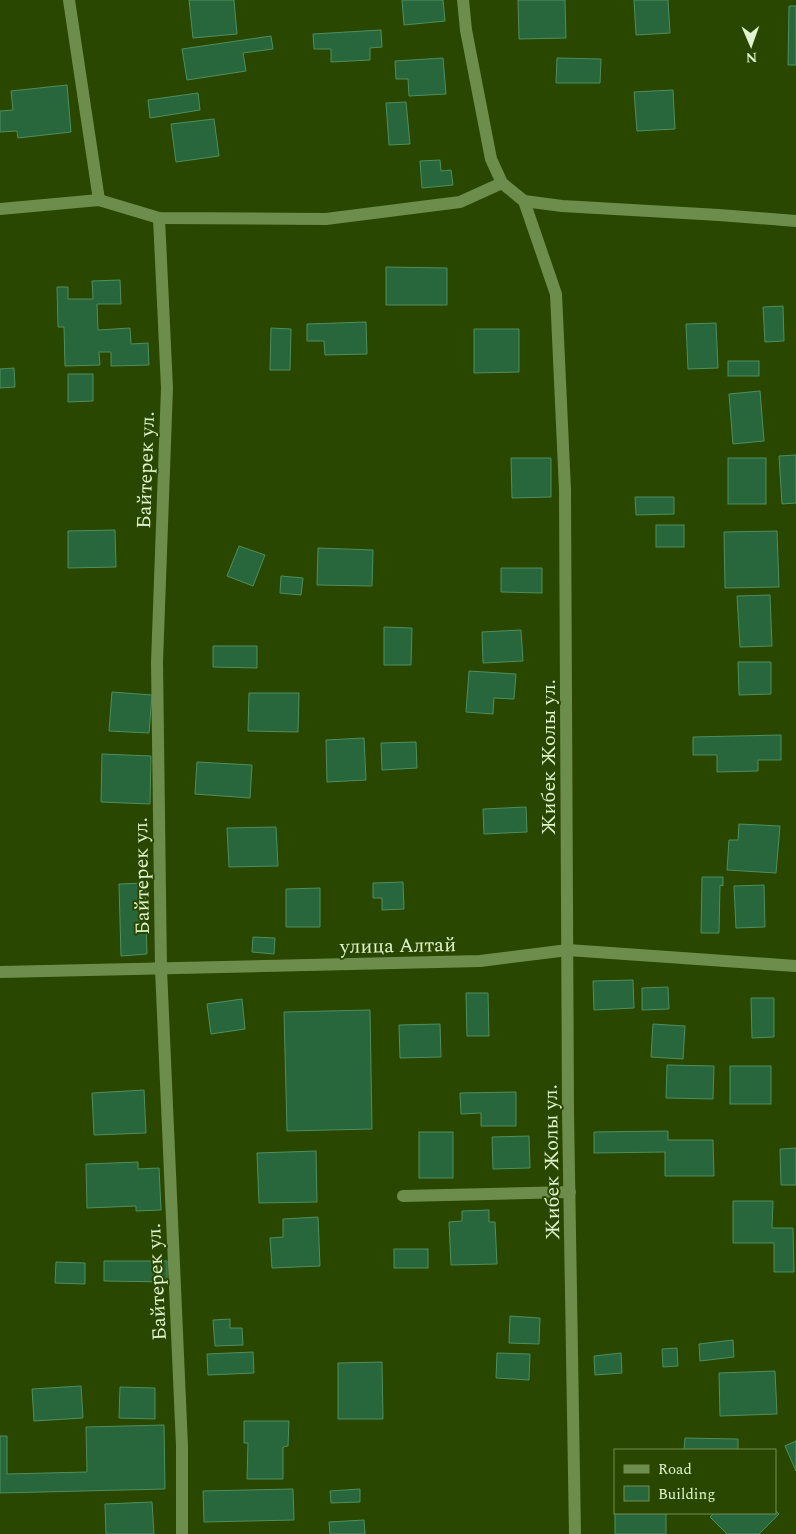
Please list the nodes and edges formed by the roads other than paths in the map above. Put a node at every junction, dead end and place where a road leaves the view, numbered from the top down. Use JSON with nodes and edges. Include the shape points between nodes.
{"nodes":[{"id":1,"x":69,"y":0,"type":"edge"},
{"id":2,"x":463,"y":0,"type":"edge"},
{"id":3,"x":502,"y":183,"type":"junction"},
{"id":4,"x":99,"y":200,"type":"junction"},
{"id":5,"x":524,"y":201,"type":"junction"},
{"id":6,"x":0,"y":209,"type":"edge"},
{"id":7,"x":159,"y":218,"type":"junction"},
{"id":8,"x":796,"y":221,"type":"edge"},
{"id":9,"x":568,"y":950,"type":"junction"},
{"id":10,"x":796,"y":966,"type":"edge"},
{"id":11,"x":161,"y":969,"type":"junction"},
{"id":12,"x":0,"y":972,"type":"edge"},
{"id":13,"x":570,"y":1192,"type":"junction"},
{"id":14,"x":403,"y":1196,"type":"dead end"},
{"id":15,"x":182,"y":1534,"type":"edge"},
{"id":16,"x":576,"y":1534,"type":"edge"}],
"edges":[{"from":1,"to":4,"type":"street"},
{"from":2,"to":3,"type":"street","via":[[491,159]]},
{"from":3,"to":5,"type":"street"},
{"from":3,"to":7,"type":"street","via":[[460,202],[326,219]]},
{"from":4,"to":6,"type":"street"},
{"from":4,"to":7,"type":"street"},
{"from":5,"to":8,"type":"street"},
{"from":5,"to":9,"type":"street","name":"Жибек Жолы ул.","via":[[556,294],[565,490]]},
{"from":7,"to":11,"type":"street","name":"Байтерек ул.","via":[[167,388],[157,662]]},
{"from":9,"to":10,"type":"street","name":"улица Алтай"},
{"from":9,"to":11,"type":"street","name":"улица Алтай","via":[[480,961]]},
{"from":9,"to":13,"type":"street","name":"Жибек Жолы ул."},
{"from":11,"to":12,"type":"street","name":"улица Алтай"},
{"from":11,"to":15,"type":"street","name":"Байтерек ул.","via":[[182,1446]]},
{"from":13,"to":14,"type":"street"},
{"from":13,"to":16,"type":"street","name":"Жибек Жолы ул."}]}
